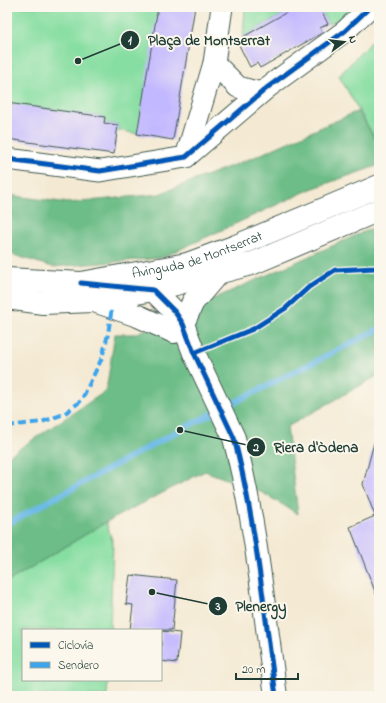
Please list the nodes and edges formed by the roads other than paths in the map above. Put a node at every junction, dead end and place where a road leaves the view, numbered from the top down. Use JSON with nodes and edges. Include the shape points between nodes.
{"nodes":[{"id":1,"x":222,"y":7,"type":"edge"},
{"id":2,"x":370,"y":7,"type":"edge"},
{"id":3,"x":214,"y":63,"type":"junction"},
{"id":4,"x":260,"y":93,"type":"junction"},
{"id":5,"x":186,"y":157,"type":"junction"},
{"id":6,"x":7,"y":159,"type":"edge"},
{"id":7,"x":379,"y":186,"type":"edge"},
{"id":8,"x":379,"y":210,"type":"edge"},
{"id":9,"x":187,"y":264,"type":"junction"},
{"id":10,"x":217,"y":274,"type":"junction"},
{"id":11,"x":7,"y":279,"type":"edge"},
{"id":12,"x":81,"y":283,"type":"junction"},
{"id":13,"x":153,"y":290,"type":"junction"},
{"id":14,"x":7,"y":298,"type":"edge"},
{"id":15,"x":94,"y":301,"type":"junction"},
{"id":16,"x":178,"y":328,"type":"junction"},
{"id":17,"x":276,"y":696,"type":"edge"}],
"edges":[{"from":1,"to":3,"type":"street"},
{"from":2,"to":4,"type":"street","via":[[345,31]]},
{"from":3,"to":4,"type":"street","via":[[238,87]]},
{"from":3,"to":5,"type":"street"},
{"from":4,"to":5,"type":"street"},
{"from":5,"to":6,"type":"street","via":[[100,171]]},
{"from":7,"to":9,"type":"street","name":"Avinguda de Montserrat"},
{"from":8,"to":10,"type":"street","name":"Avinguda de Montserrat","via":[[251,264]]},
{"from":9,"to":12,"type":"street","name":"Avinguda de Montserrat"},
{"from":9,"to":13,"type":"street"},
{"from":10,"to":13,"type":"street","name":"Avinguda de Montserrat"},
{"from":10,"to":16,"type":"street","via":[[193,302]]},
{"from":11,"to":12,"type":"street","name":"Avinguda de Montserrat"},
{"from":12,"to":13,"type":"street"},
{"from":13,"to":15,"type":"street","name":"Avinguda de Montserrat"},
{"from":13,"to":16,"type":"street","via":[[175,312]]},
{"from":14,"to":15,"type":"street","name":"Avinguda de Montserrat","via":[[43,302]]},
{"from":15,"to":16,"type":"street"},
{"from":16,"to":17,"type":"street","via":[[194,353],[234,438],[252,519]]}]}
